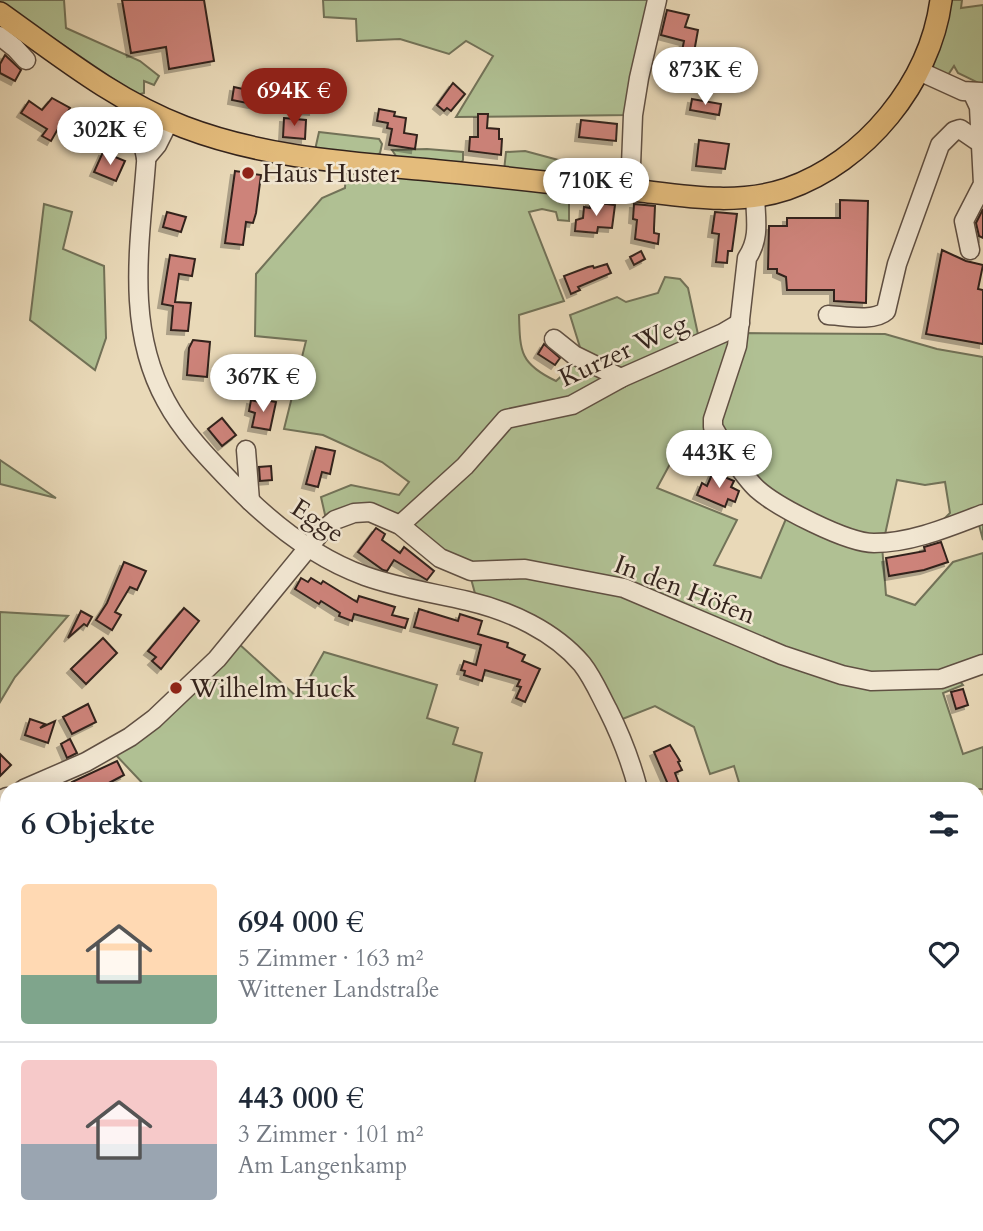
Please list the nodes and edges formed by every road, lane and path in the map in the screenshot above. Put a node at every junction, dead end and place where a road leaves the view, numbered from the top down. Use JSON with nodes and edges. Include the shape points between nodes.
{"nodes":[{"id":1,"x":657,"y":0,"type":"edge"},
{"id":2,"x":941,"y":0,"type":"edge"},
{"id":3,"x":0,"y":13,"type":"edge"},
{"id":4,"x":0,"y":36,"type":"edge"},
{"id":5,"x":26,"y":61,"type":"dead end"},
{"id":6,"x":919,"y":71,"type":"junction"},
{"id":7,"x":977,"y":92,"type":"edge"},
{"id":8,"x":146,"y":110,"type":"junction"},
{"id":9,"x":169,"y":121,"type":"junction"},
{"id":10,"x":976,"y":140,"type":"dead end"},
{"id":11,"x":146,"y":158,"type":"junction"},
{"id":12,"x":629,"y":190,"type":"junction"},
{"id":13,"x":755,"y":197,"type":"junction"},
{"id":14,"x":754,"y":248,"type":"junction"},
{"id":15,"x":970,"y":250,"type":"dead end"},
{"id":16,"x":756,"y":296,"type":"dead end"},
{"id":17,"x":828,"y":315,"type":"dead end"},
{"id":18,"x":740,"y":323,"type":"junction"},
{"id":19,"x":554,"y":339,"type":"dead end"},
{"id":20,"x":621,"y":378,"type":"junction"},
{"id":21,"x":246,"y":450,"type":"dead end"},
{"id":22,"x":250,"y":501,"type":"junction"},
{"id":23,"x":983,"y":514,"type":"edge"},
{"id":24,"x":400,"y":525,"type":"junction"},
{"id":25,"x":307,"y":547,"type":"junction"},
{"id":26,"x":983,"y":664,"type":"edge"},
{"id":27,"x":40,"y":782,"type":"edge"},
{"id":28,"x":636,"y":782,"type":"edge"}],
"edges":[{"from":1,"to":12,"type":"street","via":[[639,78]]},
{"from":2,"to":6,"type":"main road"},
{"from":3,"to":8,"type":"main road","via":[[84,74]]},
{"from":4,"to":5,"type":"street"},
{"from":6,"to":7,"type":"street","via":[[963,91]]},
{"from":6,"to":13,"type":"main road","via":[[864,142],[827,171]]},
{"from":7,"to":15,"type":"street","via":[[983,184],[964,221]]},
{"from":8,"to":9,"type":"main road"},
{"from":8,"to":11,"type":"street","name":"Egge"},
{"from":9,"to":11,"type":"street","name":"Egge"},
{"from":9,"to":12,"type":"main road","via":[[286,155]]},
{"from":10,"to":17,"type":"street","via":[[960,129],[940,145],[897,264],[886,311],[874,317]]},
{"from":11,"to":22,"type":"street","name":"Egge","via":[[137,291],[149,357],[171,409]]},
{"from":12,"to":13,"type":"main road","via":[[697,198]]},
{"from":13,"to":14,"type":"street"},
{"from":14,"to":16,"type":"street"},
{"from":14,"to":18,"type":"street","via":[[747,258]]},
{"from":18,"to":20,"type":"street","name":"Kurzer Weg"},
{"from":18,"to":23,"type":"street","via":[[713,427],[754,487],[793,513],[870,543],[931,532]]},
{"from":19,"to":20,"type":"street","via":[[574,355]]},
{"from":20,"to":24,"type":"street","name":"Kurzer Weg","via":[[572,405],[506,419],[466,466]]},
{"from":21,"to":22,"type":"street"},
{"from":22,"to":25,"type":"street","name":"Egge"},
{"from":24,"to":25,"type":"street","name":"In den Höfen","via":[[370,512],[354,513],[335,520]]},
{"from":24,"to":26,"type":"street","name":"In den Höfen","via":[[440,558],[471,571],[525,569],[624,588],[782,655],[842,675],[871,681],[941,678]]},
{"from":25,"to":27,"type":"street","name":"In den Höfen","via":[[217,659],[155,719],[86,762]]},
{"from":25,"to":28,"type":"street","name":"Egge","via":[[371,578],[498,610],[557,641],[583,665],[598,690],[625,746]]}]}
